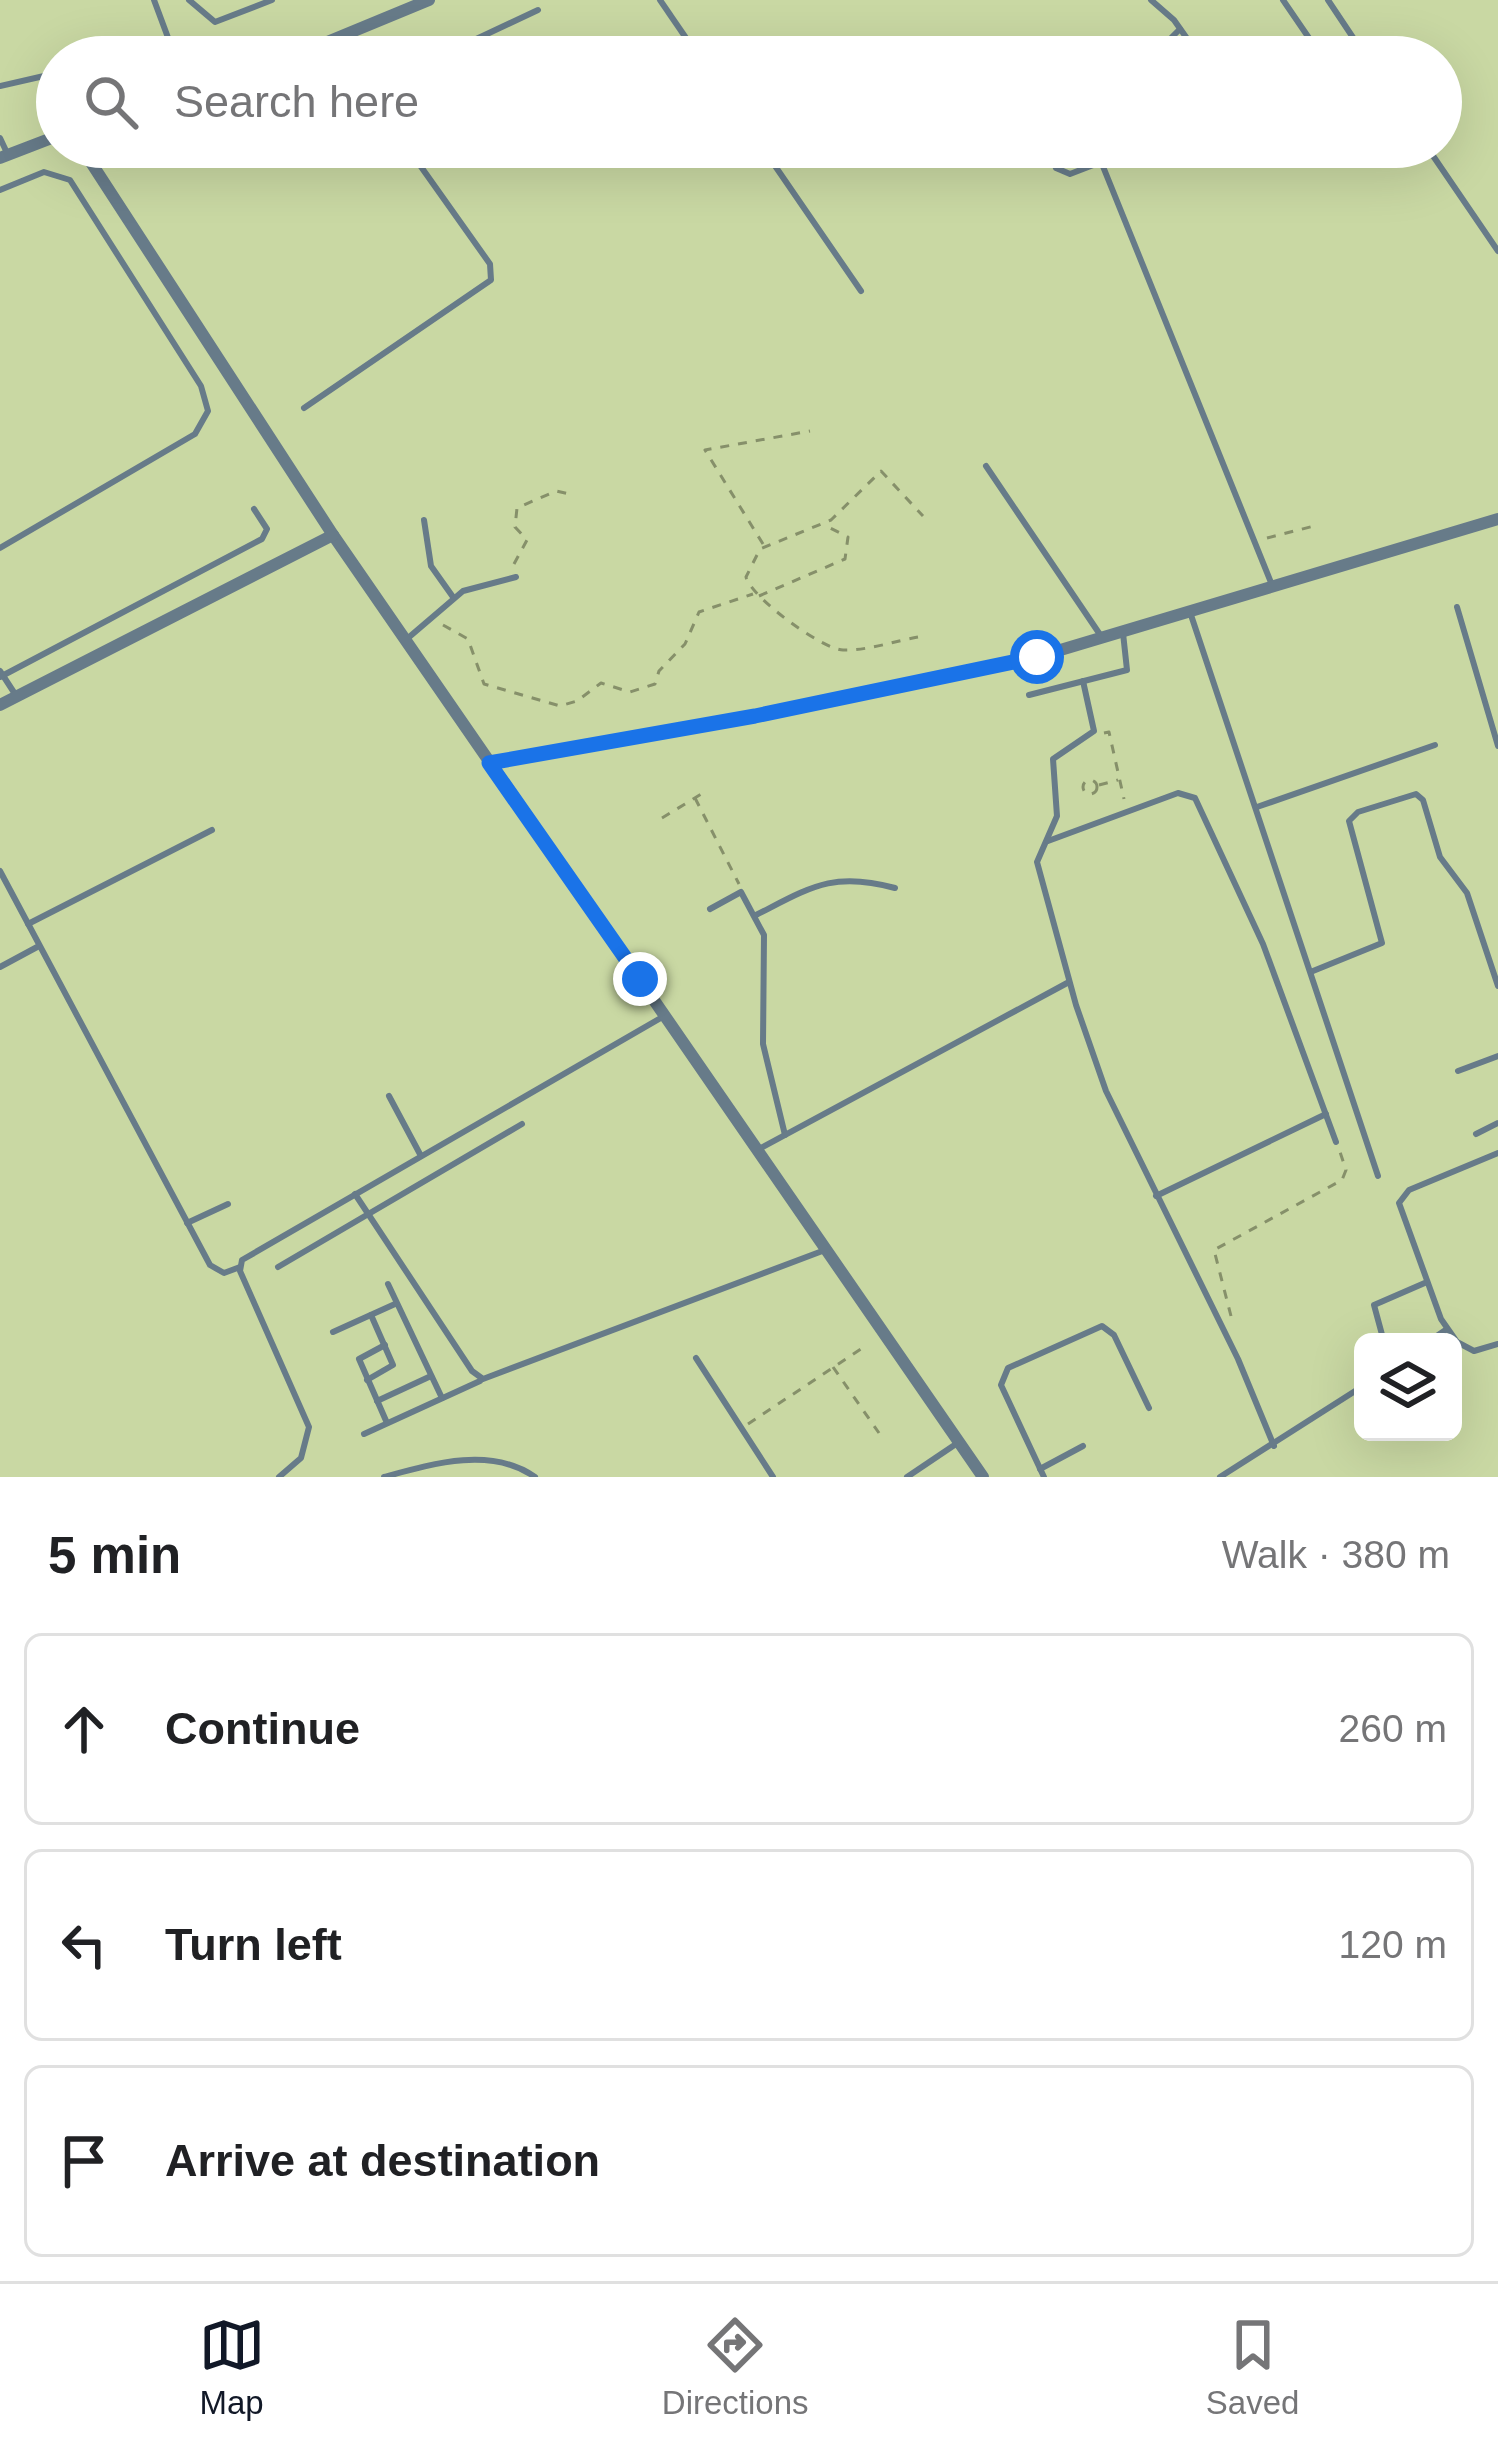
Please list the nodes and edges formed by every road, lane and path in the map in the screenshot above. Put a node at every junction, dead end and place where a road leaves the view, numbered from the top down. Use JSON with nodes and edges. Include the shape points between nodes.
{"nodes":[{"id":1,"x":154,"y":0,"type":"edge"},
{"id":2,"x":189,"y":0,"type":"edge"},
{"id":3,"x":234,"y":0,"type":"edge"},
{"id":4,"x":272,"y":0,"type":"edge"},
{"id":5,"x":429,"y":0,"type":"edge"},
{"id":6,"x":660,"y":0,"type":"edge"},
{"id":7,"x":1151,"y":0,"type":"edge"},
{"id":8,"x":1283,"y":0,"type":"edge"},
{"id":9,"x":1328,"y":0,"type":"edge"},
{"id":10,"x":404,"y":6,"type":"edge"},
{"id":11,"x":538,"y":10,"type":"dead end"},
{"id":12,"x":240,"y":14,"type":"junction"},
{"id":13,"x":1180,"y":29,"type":"junction"},
{"id":14,"x":167,"y":36,"type":"edge"},
{"id":15,"x":348,"y":36,"type":"edge"},
{"id":16,"x":483,"y":36,"type":"edge"},
{"id":17,"x":685,"y":36,"type":"edge"},
{"id":18,"x":1173,"y":36,"type":"edge"},
{"id":19,"x":1185,"y":36,"type":"edge"},
{"id":20,"x":1308,"y":36,"type":"edge"},
{"id":21,"x":1352,"y":36,"type":"edge"},
{"id":22,"x":36,"y":78,"type":"edge"},
{"id":23,"x":0,"y":86,"type":"edge"},
{"id":24,"x":0,"y":138,"type":"edge"},
{"id":25,"x":36,"y":144,"type":"edge"},
{"id":26,"x":4,"y":157,"type":"edge"},
{"id":27,"x":95,"y":168,"type":"edge"},
{"id":28,"x":422,"y":168,"type":"edge"},
{"id":29,"x":776,"y":168,"type":"edge"},
{"id":30,"x":1104,"y":168,"type":"edge"},
{"id":31,"x":1441,"y":168,"type":"edge"},
{"id":32,"x":0,"y":190,"type":"edge"},
{"id":33,"x":1498,"y":251,"type":"edge"},
{"id":34,"x":861,"y":291,"type":"dead end"},
{"id":35,"x":304,"y":408,"type":"dead end"},
{"id":36,"x":810,"y":430,"type":"dead end"},
{"id":37,"x":986,"y":466,"type":"dead end"},
{"id":38,"x":569,"y":494,"type":"dead end"},
{"id":39,"x":254,"y":509,"type":"dead end"},
{"id":40,"x":922,"y":516,"type":"dead end"},
{"id":41,"x":1498,"y":518,"type":"edge"},
{"id":42,"x":424,"y":520,"type":"dead end"},
{"id":43,"x":824,"y":525,"type":"junction"},
{"id":44,"x":1314,"y":526,"type":"dead end"},
{"id":45,"x":333,"y":535,"type":"junction"},
{"id":46,"x":1254,"y":542,"type":"junction"},
{"id":47,"x":764,"y":546,"type":"junction"},
{"id":48,"x":0,"y":548,"type":"edge"},
{"id":49,"x":516,"y":578,"type":"joint"},
{"id":50,"x":1272,"y":585,"type":"junction"},
{"id":51,"x":755,"y":596,"type":"junction"},
{"id":52,"x":453,"y":597,"type":"junction"},
{"id":53,"x":1457,"y":607,"type":"dead end"},
{"id":54,"x":1190,"y":612,"type":"junction"},
{"id":55,"x":434,"y":614,"type":"junction"},
{"id":56,"x":1123,"y":633,"type":"junction"},
{"id":57,"x":918,"y":637,"type":"dead end"},
{"id":58,"x":1103,"y":639,"type":"junction"},
{"id":59,"x":405,"y":640,"type":"junction"},
{"id":60,"x":1,"y":674,"type":"edge"},
{"id":61,"x":1083,"y":681,"type":"junction"},
{"id":62,"x":1029,"y":695,"type":"dead end"},
{"id":63,"x":16,"y":697,"type":"junction"},
{"id":64,"x":0,"y":705,"type":"edge"},
{"id":65,"x":1094,"y":734,"type":"junction"},
{"id":66,"x":1435,"y":745,"type":"dead end"},
{"id":67,"x":1498,"y":746,"type":"edge"},
{"id":68,"x":489,"y":763,"type":"junction"},
{"id":69,"x":1120,"y":779,"type":"junction"},
{"id":70,"x":1097,"y":785,"type":"dead end"},
{"id":71,"x":703,"y":793,"type":"dead end"},
{"id":72,"x":695,"y":798,"type":"junction"},
{"id":73,"x":1257,"y":807,"type":"junction"},
{"id":74,"x":1127,"y":812,"type":"junction"},
{"id":75,"x":662,"y":818,"type":"dead end"},
{"id":76,"x":212,"y":830,"type":"dead end"},
{"id":77,"x":1045,"y":842,"type":"junction"},
{"id":78,"x":0,"y":871,"type":"edge"},
{"id":79,"x":895,"y":888,"type":"dead end"},
{"id":80,"x":741,"y":892,"type":"junction"},
{"id":81,"x":710,"y":909,"type":"dead end"},
{"id":82,"x":756,"y":915,"type":"junction"},
{"id":83,"x":28,"y":924,"type":"junction"},
{"id":84,"x":40,"y":946,"type":"junction"},
{"id":85,"x":0,"y":967,"type":"edge"},
{"id":86,"x":1313,"y":970,"type":"junction"},
{"id":87,"x":1069,"y":982,"type":"junction"},
{"id":88,"x":1498,"y":986,"type":"edge"},
{"id":89,"x":666,"y":1016,"type":"junction"},
{"id":90,"x":1498,"y":1056,"type":"edge"},
{"id":91,"x":1458,"y":1071,"type":"dead end"},
{"id":92,"x":388,"y":1096,"type":"dead end"},
{"id":93,"x":1326,"y":1114,"type":"junction"},
{"id":94,"x":1498,"y":1123,"type":"edge"},
{"id":95,"x":522,"y":1124,"type":"dead end"},
{"id":96,"x":1476,"y":1134,"type":"dead end"},
{"id":97,"x":785,"y":1135,"type":"junction"},
{"id":98,"x":1336,"y":1142,"type":"joint"},
{"id":99,"x":759,"y":1149,"type":"junction"},
{"id":100,"x":1498,"y":1153,"type":"edge"},
{"id":101,"x":421,"y":1156,"type":"junction"},
{"id":102,"x":1378,"y":1176,"type":"dead end"},
{"id":103,"x":355,"y":1194,"type":"junction"},
{"id":104,"x":1155,"y":1196,"type":"junction"},
{"id":105,"x":228,"y":1204,"type":"dead end"},
{"id":106,"x":368,"y":1213,"type":"junction"},
{"id":107,"x":187,"y":1223,"type":"junction"},
{"id":108,"x":828,"y":1248,"type":"junction"},
{"id":109,"x":240,"y":1267,"type":"junction"},
{"id":110,"x":278,"y":1267,"type":"dead end"},
{"id":111,"x":1427,"y":1282,"type":"junction"},
{"id":112,"x":388,"y":1284,"type":"dead end"},
{"id":113,"x":397,"y":1303,"type":"junction"},
{"id":114,"x":371,"y":1316,"type":"junction"},
{"id":115,"x":1447,"y":1329,"type":"junction"},
{"id":116,"x":333,"y":1333,"type":"dead end"},
{"id":117,"x":1382,"y":1333,"type":"edge"},
{"id":118,"x":1441,"y":1333,"type":"edge"},
{"id":119,"x":1225,"y":1334,"type":"junction"},
{"id":120,"x":1498,"y":1344,"type":"edge"},
{"id":121,"x":385,"y":1345,"type":"junction"},
{"id":122,"x":864,"y":1347,"type":"dead end"},
{"id":123,"x":696,"y":1358,"type":"dead end"},
{"id":124,"x":833,"y":1367,"type":"junction"},
{"id":125,"x":431,"y":1376,"type":"junction"},
{"id":126,"x":483,"y":1379,"type":"junction"},
{"id":127,"x":367,"y":1380,"type":"junction"},
{"id":128,"x":1354,"y":1392,"type":"edge"},
{"id":129,"x":442,"y":1398,"type":"junction"},
{"id":130,"x":377,"y":1402,"type":"junction"},
{"id":131,"x":1149,"y":1408,"type":"dead end"},
{"id":132,"x":387,"y":1424,"type":"junction"},
{"id":133,"x":741,"y":1428,"type":"junction"},
{"id":134,"x":880,"y":1433,"type":"dead end"},
{"id":135,"x":364,"y":1434,"type":"dead end"},
{"id":136,"x":959,"y":1442,"type":"junction"},
{"id":137,"x":1083,"y":1446,"type":"dead end"},
{"id":138,"x":1274,"y":1446,"type":"junction"},
{"id":139,"x":1042,"y":1473,"type":"edge"},
{"id":140,"x":279,"y":1477,"type":"edge"},
{"id":141,"x":384,"y":1477,"type":"edge"},
{"id":142,"x":535,"y":1477,"type":"edge"},
{"id":143,"x":773,"y":1477,"type":"edge"},
{"id":144,"x":907,"y":1477,"type":"edge"},
{"id":145,"x":983,"y":1477,"type":"edge"},
{"id":146,"x":1220,"y":1477,"type":"edge"}],
"edges":[{"from":1,"to":14,"type":"lane"},
{"from":2,"to":12,"type":"lane","via":[[210,21]]},
{"from":3,"to":12,"type":"lane"},
{"from":4,"to":12,"type":"lane"},
{"from":5,"to":10,"type":"street"},
{"from":6,"to":17,"type":"lane"},
{"from":7,"to":13,"type":"lane"},
{"from":8,"to":20,"type":"lane"},
{"from":9,"to":21,"type":"lane"},
{"from":10,"to":15,"type":"street"},
{"from":11,"to":16,"type":"lane"},
{"from":13,"to":18,"type":"lane"},
{"from":13,"to":19,"type":"lane"},
{"from":22,"to":23,"type":"lane"},
{"from":24,"to":26,"type":"lane"},
{"from":25,"to":26,"type":"street"},
{"from":27,"to":45,"type":"street"},
{"from":28,"to":35,"type":"lane","via":[[490,264],[490,280]]},
{"from":29,"to":34,"type":"lane"},
{"from":30,"to":46,"type":"lane"},
{"from":31,"to":33,"type":"lane"},
{"from":32,"to":48,"type":"lane","via":[[44,172],[70,180],[201,386],[208,411],[195,434]]},
{"from":36,"to":47,"type":"path","via":[[705,450]]},
{"from":37,"to":58,"type":"lane"},
{"from":38,"to":49,"type":"path","via":[[556,491],[517,508],[515,527],[527,540],[514,559]]},
{"from":39,"to":60,"type":"lane","via":[[266,526],[262,539]]},
{"from":40,"to":43,"type":"path","via":[[884,471]]},
{"from":41,"to":50,"type":"street"},
{"from":42,"to":52,"type":"lane","via":[[430,566]]},
{"from":43,"to":47,"type":"path"},
{"from":43,"to":51,"type":"path","via":[[848,537],[845,559]]},
{"from":44,"to":46,"type":"path"},
{"from":45,"to":59,"type":"street"},
{"from":45,"to":63,"type":"street"},
{"from":46,"to":50,"type":"lane"},
{"from":47,"to":51,"type":"path","via":[[747,572]]},
{"from":49,"to":52,"type":"lane"},
{"from":50,"to":54,"type":"street"},
{"from":51,"to":55,"type":"path","via":[[699,612],[655,684],[630,692],[601,683],[560,706],[484,684],[468,639]]},
{"from":51,"to":57,"type":"path","via":[[837,650]]},
{"from":52,"to":55,"type":"lane"},
{"from":53,"to":67,"type":"lane"},
{"from":54,"to":56,"type":"street"},
{"from":54,"to":73,"type":"lane"},
{"from":55,"to":59,"type":"lane"},
{"from":56,"to":58,"type":"street"},
{"from":56,"to":61,"type":"lane","via":[[1129,667]]},
{"from":58,"to":68,"type":"street","via":[[755,716]]},
{"from":59,"to":68,"type":"street"},
{"from":60,"to":63,"type":"lane"},
{"from":61,"to":62,"type":"lane"},
{"from":61,"to":65,"type":"lane"},
{"from":63,"to":64,"type":"street"},
{"from":65,"to":69,"type":"path","via":[[1109,732]]},
{"from":65,"to":77,"type":"lane","via":[[1053,759],[1058,816]]},
{"from":66,"to":73,"type":"lane"},
{"from":68,"to":89,"type":"street"},
{"from":69,"to":70,"type":"path"},
{"from":69,"to":74,"type":"path"},
{"from":71,"to":72,"type":"path"},
{"from":72,"to":75,"type":"path"},
{"from":72,"to":80,"type":"path"},
{"from":73,"to":86,"type":"lane"},
{"from":74,"to":77,"type":"lane"},
{"from":74,"to":93,"type":"lane","via":[[1183,792],[1204,811]]},
{"from":76,"to":83,"type":"lane"},
{"from":77,"to":87,"type":"lane","via":[[1037,862]]},
{"from":78,"to":83,"type":"lane"},
{"from":79,"to":82,"type":"lane","via":[[827,881]]},
{"from":80,"to":81,"type":"lane"},
{"from":80,"to":82,"type":"lane"},
{"from":82,"to":97,"type":"lane","via":[[766,943],[763,1044]]},
{"from":83,"to":84,"type":"lane"},
{"from":84,"to":85,"type":"lane"},
{"from":84,"to":107,"type":"lane"},
{"from":86,"to":88,"type":"lane","via":[[1382,944],[1349,820],[1416,794],[1444,863],[1467,893]]},
{"from":86,"to":102,"type":"lane"},
{"from":87,"to":97,"type":"lane"},
{"from":87,"to":104,"type":"lane","via":[[1106,1091]]},
{"from":89,"to":99,"type":"street"},
{"from":89,"to":101,"type":"lane"},
{"from":90,"to":91,"type":"lane"},
{"from":92,"to":101,"type":"lane"},
{"from":93,"to":98,"type":"lane"},
{"from":93,"to":104,"type":"lane"},
{"from":94,"to":96,"type":"lane"},
{"from":95,"to":106,"type":"lane"},
{"from":97,"to":99,"type":"lane"},
{"from":98,"to":119,"type":"path","via":[[1342,1180],[1214,1250],[1231,1307]]},
{"from":99,"to":108,"type":"street"},
{"from":100,"to":111,"type":"lane","via":[[1401,1198]]},
{"from":101,"to":103,"type":"lane"},
{"from":103,"to":106,"type":"lane"},
{"from":103,"to":109,"type":"lane","via":[[246,1256]]},
{"from":104,"to":119,"type":"lane"},
{"from":105,"to":107,"type":"lane"},
{"from":106,"to":110,"type":"lane"},
{"from":106,"to":126,"type":"lane"},
{"from":107,"to":109,"type":"lane","via":[[214,1269]]},
{"from":108,"to":126,"type":"lane"},
{"from":108,"to":136,"type":"street"},
{"from":109,"to":140,"type":"lane","via":[[309,1427],[302,1458]]},
{"from":111,"to":115,"type":"lane"},
{"from":111,"to":117,"type":"lane","via":[[1374,1305]]},
{"from":112,"to":113,"type":"lane"},
{"from":113,"to":114,"type":"lane"},
{"from":113,"to":125,"type":"lane"},
{"from":114,"to":116,"type":"lane"},
{"from":114,"to":121,"type":"lane"},
{"from":115,"to":118,"type":"lane"},
{"from":115,"to":120,"type":"lane","via":[[1469,1351]]},
{"from":119,"to":138,"type":"lane"},
{"from":121,"to":127,"type":"lane","via":[[392,1367]]},
{"from":121,"to":127,"type":"lane","via":[[359,1357]]},
{"from":122,"to":124,"type":"path"},
{"from":123,"to":133,"type":"lane"},
{"from":124,"to":133,"type":"path"},
{"from":124,"to":134,"type":"path"},
{"from":125,"to":129,"type":"lane"},
{"from":125,"to":130,"type":"lane"},
{"from":126,"to":129,"type":"lane"},
{"from":127,"to":130,"type":"lane"},
{"from":128,"to":138,"type":"lane"},
{"from":129,"to":132,"type":"lane"},
{"from":130,"to":132,"type":"lane"},
{"from":131,"to":139,"type":"lane","via":[[1102,1325],[1008,1368],[1001,1385]]},
{"from":132,"to":135,"type":"lane"},
{"from":133,"to":143,"type":"lane"},
{"from":136,"to":144,"type":"lane"},
{"from":136,"to":145,"type":"street"},
{"from":137,"to":139,"type":"lane"},
{"from":138,"to":146,"type":"lane"},
{"from":141,"to":142,"type":"lane","via":[[486,1460]]}]}
